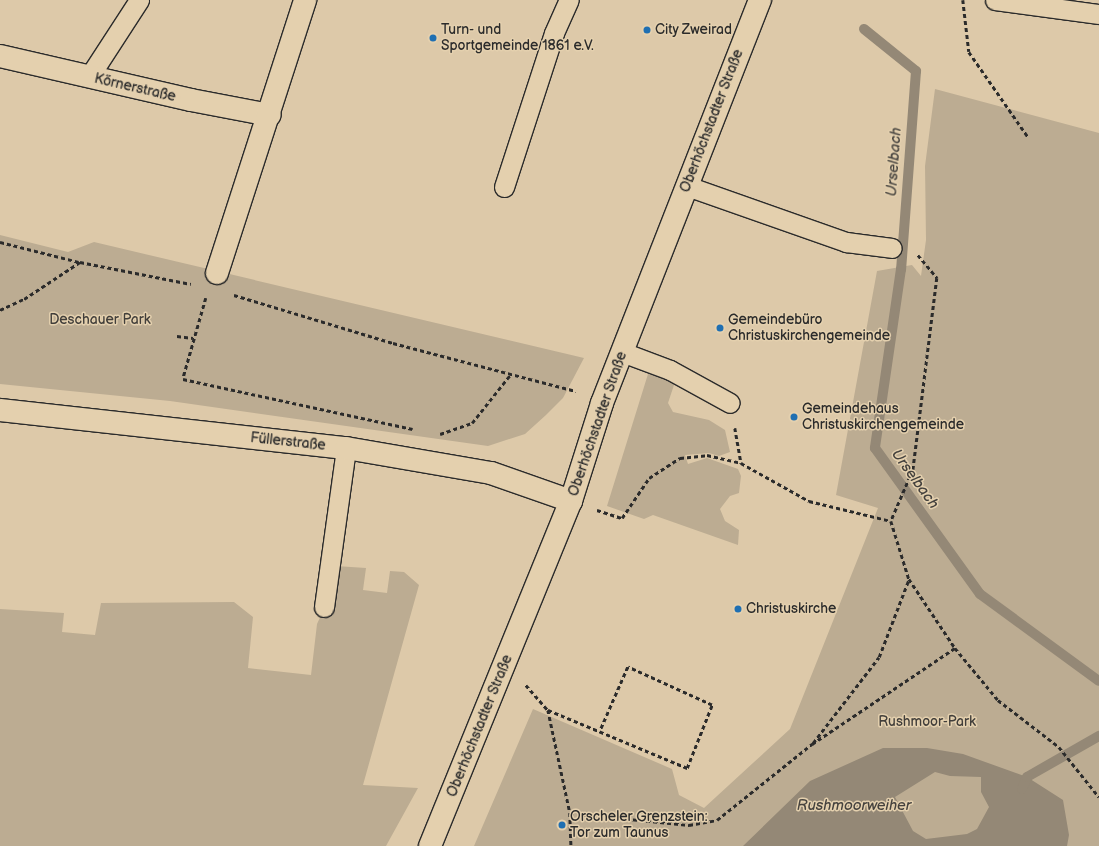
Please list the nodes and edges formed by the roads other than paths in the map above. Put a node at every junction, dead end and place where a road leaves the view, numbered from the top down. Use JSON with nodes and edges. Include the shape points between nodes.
{"nodes":[{"id":1,"x":139,"y":0,"type":"edge"},
{"id":2,"x":305,"y":0,"type":"edge"},
{"id":3,"x":569,"y":0,"type":"edge"},
{"id":4,"x":760,"y":0,"type":"edge"},
{"id":5,"x":995,"y":0,"type":"edge"},
{"id":6,"x":1099,"y":14,"type":"edge"},
{"id":7,"x":0,"y":56,"type":"edge"},
{"id":8,"x":89,"y":77,"type":"junction"},
{"id":9,"x":270,"y":114,"type":"junction"},
{"id":10,"x":687,"y":186,"type":"junction"},
{"id":11,"x":504,"y":187,"type":"dead end"},
{"id":12,"x":892,"y":248,"type":"dead end"},
{"id":13,"x":213,"y":280,"type":"road end"},
{"id":14,"x":622,"y":352,"type":"junction"},
{"id":15,"x":730,"y":403,"type":"road end"},
{"id":16,"x":0,"y":410,"type":"edge"},
{"id":17,"x":346,"y":448,"type":"junction"},
{"id":18,"x":571,"y":501,"type":"junction"},
{"id":19,"x":324,"y":606,"type":"dead end"},
{"id":20,"x":430,"y":846,"type":"edge"}],
"edges":[{"from":1,"to":8,"type":"lane"},
{"from":2,"to":9,"type":"main road"},
{"from":3,"to":11,"type":"lane","via":[[554,33]]},
{"from":4,"to":10,"type":"main road","name":"Oberhöchstadter Straße"},
{"from":5,"to":6,"type":"lane"},
{"from":7,"to":8,"type":"main road","name":"Körnerstraße"},
{"from":8,"to":9,"type":"main road","name":"Körnerstraße"},
{"from":9,"to":13,"type":"main road"},
{"from":10,"to":12,"type":"lane","via":[[846,242]]},
{"from":10,"to":14,"type":"main road","name":"Oberhöchstadter Straße"},
{"from":14,"to":15,"type":"lane","via":[[670,370]]},
{"from":14,"to":18,"type":"main road","name":"Oberhöchstadter Straße","via":[[602,403]]},
{"from":16,"to":17,"type":"main road","name":"Füllerstraße"},
{"from":17,"to":18,"type":"main road","name":"Füllerstraße","via":[[491,473]]},
{"from":17,"to":19,"type":"lane"},
{"from":18,"to":20,"type":"main road","name":"Oberhöchstadter Straße"}]}
